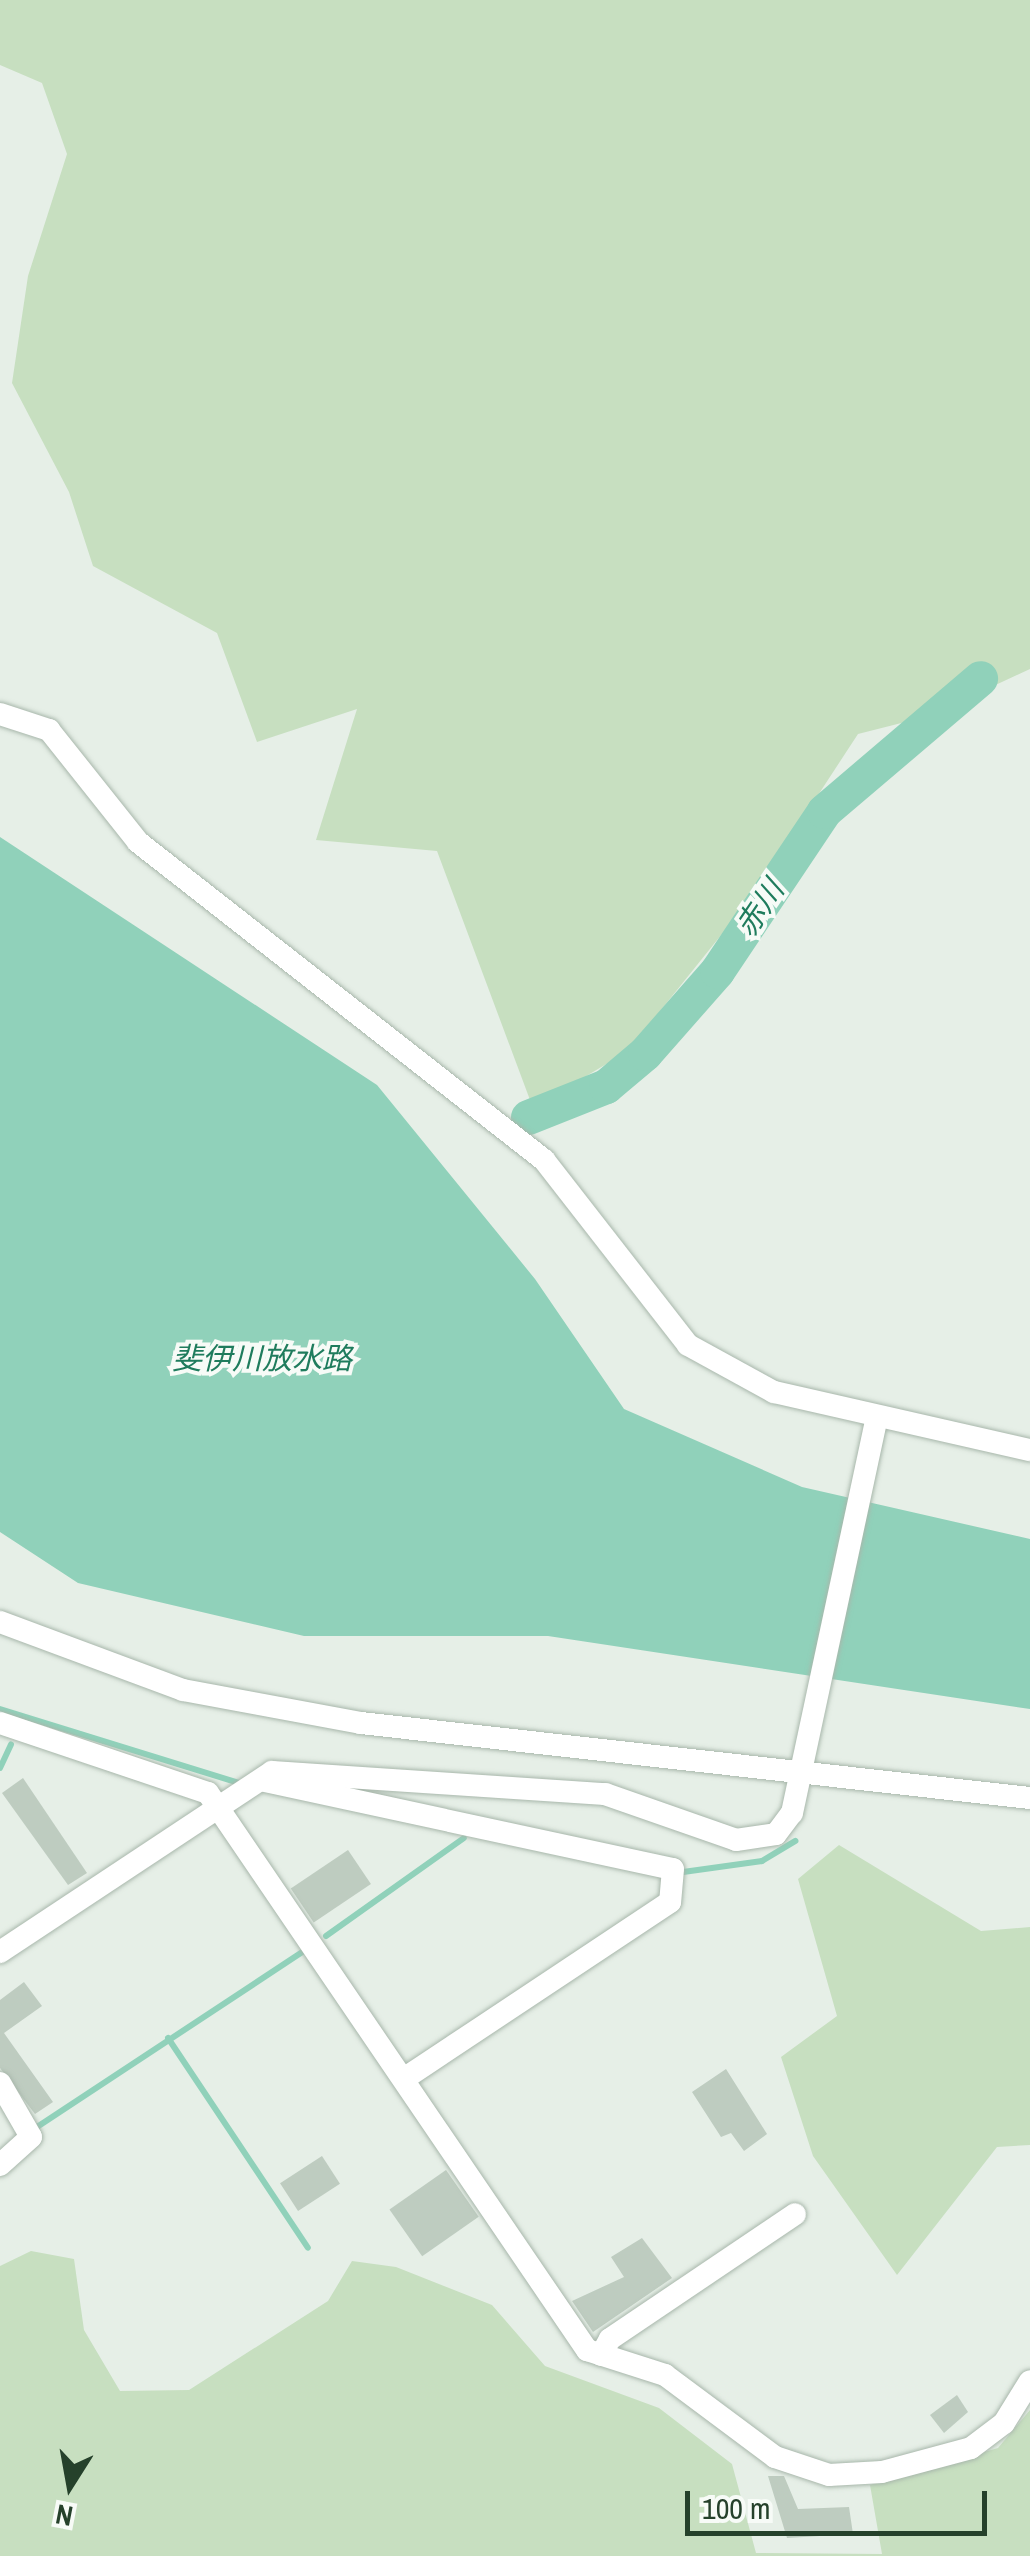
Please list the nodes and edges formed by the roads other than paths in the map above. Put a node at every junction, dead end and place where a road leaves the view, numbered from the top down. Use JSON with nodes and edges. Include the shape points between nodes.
{"nodes":[{"id":1,"x":0,"y":714,"type":"edge"},
{"id":2,"x":876,"y":1421,"type":"junction"},
{"id":3,"x":1030,"y":1450,"type":"edge"},
{"id":4,"x":0,"y":1622,"type":"edge"},
{"id":5,"x":0,"y":1723,"type":"edge"},
{"id":6,"x":799,"y":1777,"type":"junction"},
{"id":7,"x":251,"y":1783,"type":"junction"},
{"id":8,"x":1030,"y":1798,"type":"edge"},
{"id":9,"x":216,"y":1804,"type":"junction"},
{"id":10,"x":0,"y":1952,"type":"edge"},
{"id":11,"x":405,"y":2078,"type":"junction"},
{"id":12,"x":0,"y":2084,"type":"edge"},
{"id":13,"x":0,"y":2165,"type":"edge"},
{"id":14,"x":795,"y":2214,"type":"dead end"},
{"id":15,"x":601,"y":2355,"type":"junction"},
{"id":16,"x":1030,"y":2381,"type":"edge"}],
"edges":[{"from":1,"to":2,"type":"street","via":[[49,730],[138,842],[544,1160],[688,1345],[774,1392]]},
{"from":2,"to":3,"type":"street"},
{"from":2,"to":6,"type":"street"},
{"from":4,"to":6,"type":"street","via":[[124,1673],[238,1701]]},
{"from":5,"to":9,"type":"street","via":[[192,1782]]},
{"from":6,"to":7,"type":"street","via":[[785,1825],[750,1842],[605,1794],[285,1770]]},
{"from":6,"to":8,"type":"street"},
{"from":7,"to":9,"type":"street"},
{"from":7,"to":11,"type":"street","via":[[674,1874],[670,1902]]},
{"from":9,"to":10,"type":"street"},
{"from":9,"to":11,"type":"street"},
{"from":11,"to":15,"type":"street","via":[[570,2332]]},
{"from":12,"to":13,"type":"street","via":[[31,2137]]},
{"from":14,"to":15,"type":"street","via":[[610,2338]]},
{"from":15,"to":16,"type":"street","via":[[665,2375],[775,2457],[829,2475],[882,2472],[972,2448],[1004,2423]]}]}
